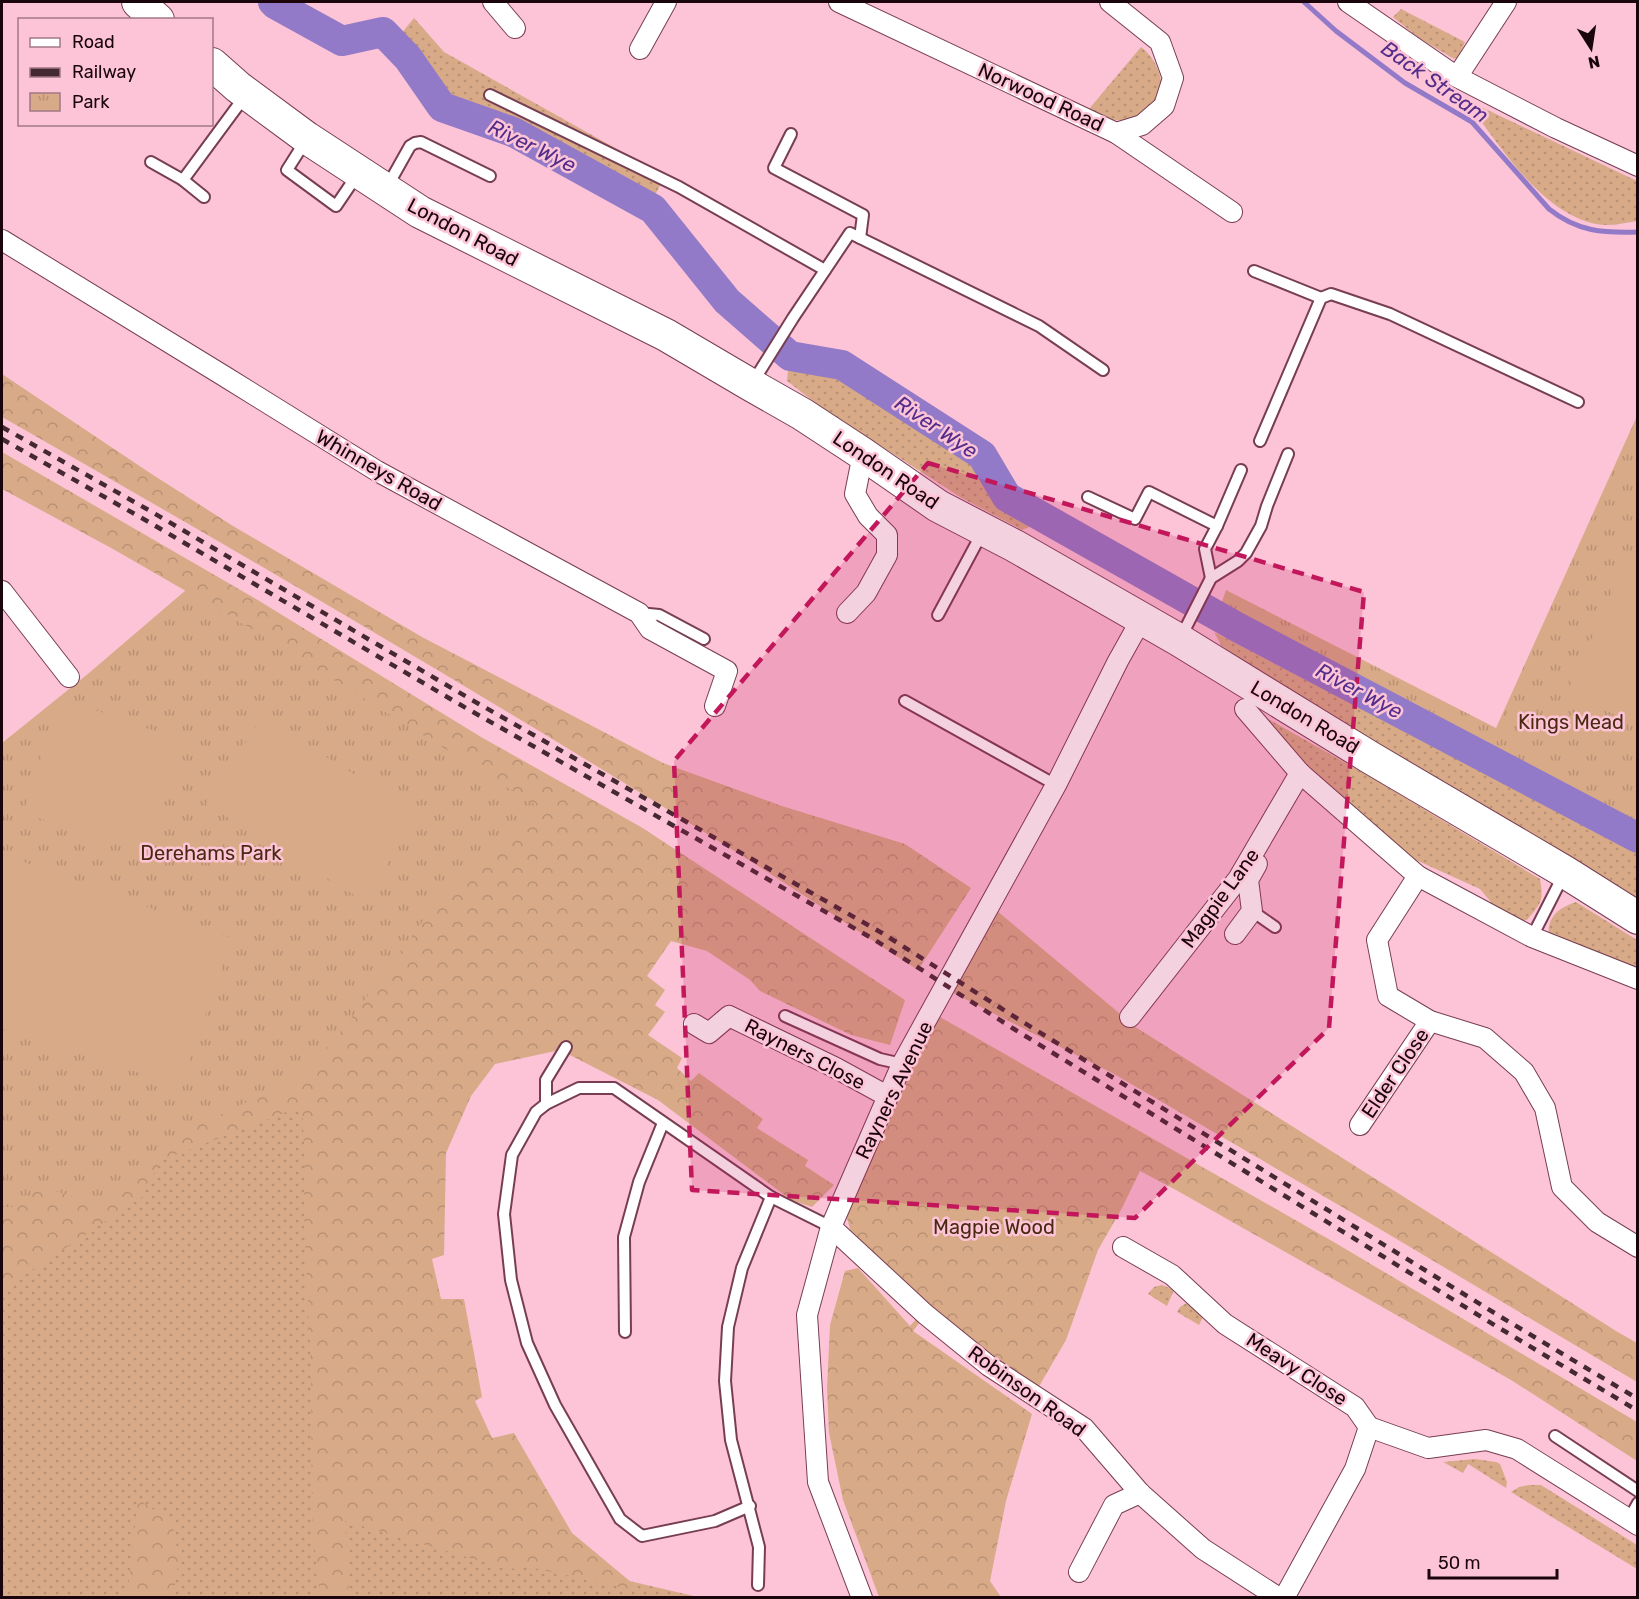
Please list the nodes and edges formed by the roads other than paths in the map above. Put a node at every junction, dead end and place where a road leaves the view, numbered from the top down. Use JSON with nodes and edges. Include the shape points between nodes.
{"nodes":[{"id":1,"x":138,"y":2,"type":"edge"},
{"id":2,"x":493,"y":2,"type":"edge"},
{"id":3,"x":666,"y":2,"type":"edge"},
{"id":4,"x":839,"y":2,"type":"edge"},
{"id":5,"x":1110,"y":2,"type":"edge"},
{"id":6,"x":1348,"y":2,"type":"edge"},
{"id":7,"x":1506,"y":2,"type":"edge"},
{"id":8,"x":156,"y":18,"type":"edge"},
{"id":9,"x":515,"y":28,"type":"dead end"},
{"id":10,"x":640,"y":49,"type":"dead end"},
{"id":11,"x":213,"y":65,"type":"edge"},
{"id":12,"x":1457,"y":77,"type":"junction"},
{"id":13,"x":248,"y":93,"type":"junction"},
{"id":14,"x":489,"y":95,"type":"dead end"},
{"id":15,"x":1116,"y":133,"type":"junction"},
{"id":16,"x":791,"y":134,"type":"dead end"},
{"id":17,"x":307,"y":138,"type":"junction"},
{"id":18,"x":151,"y":162,"type":"dead end"},
{"id":19,"x":1638,"y":166,"type":"edge"},
{"id":20,"x":359,"y":172,"type":"junction"},
{"id":21,"x":490,"y":176,"type":"dead end"},
{"id":22,"x":183,"y":180,"type":"junction"},
{"id":23,"x":386,"y":189,"type":"junction"},
{"id":24,"x":204,"y":197,"type":"dead end"},
{"id":25,"x":1232,"y":212,"type":"dead end"},
{"id":26,"x":860,"y":238,"type":"junction"},
{"id":27,"x":2,"y":240,"type":"edge"},
{"id":28,"x":825,"y":270,"type":"junction"},
{"id":29,"x":1254,"y":271,"type":"dead end"},
{"id":30,"x":1321,"y":298,"type":"junction"},
{"id":31,"x":1103,"y":370,"type":"dead end"},
{"id":32,"x":751,"y":385,"type":"junction"},
{"id":33,"x":1578,"y":402,"type":"dead end"},
{"id":34,"x":1260,"y":441,"type":"dead end"},
{"id":35,"x":863,"y":453,"type":"junction"},
{"id":36,"x":1288,"y":454,"type":"dead end"},
{"id":37,"x":1241,"y":470,"type":"dead end"},
{"id":38,"x":1088,"y":497,"type":"dead end"},
{"id":39,"x":1217,"y":526,"type":"junction"},
{"id":40,"x":984,"y":530,"type":"junction"},
{"id":41,"x":1209,"y":582,"type":"junction"},
{"id":42,"x":2,"y":591,"type":"edge"},
{"id":43,"x":639,"y":613,"type":"junction"},
{"id":44,"x":847,"y":613,"type":"dead end"},
{"id":45,"x":938,"y":615,"type":"dead end"},
{"id":46,"x":1142,"y":618,"type":"junction"},
{"id":47,"x":1184,"y":629,"type":"junction"},
{"id":48,"x":704,"y":639,"type":"dead end"},
{"id":49,"x":69,"y":677,"type":"dead end"},
{"id":50,"x":905,"y":701,"type":"dead end"},
{"id":51,"x":715,"y":706,"type":"dead end"},
{"id":52,"x":1245,"y":709,"type":"dead end"},
{"id":53,"x":1304,"y":776,"type":"junction"},
{"id":54,"x":1056,"y":785,"type":"junction"},
{"id":55,"x":1565,"y":872,"type":"junction"},
{"id":56,"x":1418,"y":876,"type":"junction"},
{"id":57,"x":1252,"y":911,"type":"junction"},
{"id":58,"x":1638,"y":918,"type":"edge"},
{"id":59,"x":1275,"y":927,"type":"dead end"},
{"id":60,"x":1235,"y":934,"type":"dead end"},
{"id":61,"x":1532,"y":937,"type":"junction"},
{"id":62,"x":1638,"y":979,"type":"edge"},
{"id":63,"x":785,"y":1016,"type":"dead end"},
{"id":64,"x":1130,"y":1017,"type":"dead end"},
{"id":65,"x":1430,"y":1021,"type":"junction"},
{"id":66,"x":694,"y":1024,"type":"dead end"},
{"id":67,"x":566,"y":1047,"type":"dead end"},
{"id":68,"x":902,"y":1064,"type":"junction"},
{"id":69,"x":887,"y":1096,"type":"junction"},
{"id":70,"x":546,"y":1104,"type":"junction"},
{"id":71,"x":663,"y":1123,"type":"junction"},
{"id":72,"x":1360,"y":1125,"type":"dead end"},
{"id":73,"x":771,"y":1197,"type":"junction"},
{"id":74,"x":831,"y":1227,"type":"junction"},
{"id":75,"x":1123,"y":1247,"type":"dead end"},
{"id":76,"x":1638,"y":1248,"type":"edge"},
{"id":77,"x":626,"y":1332,"type":"dead end"},
{"id":78,"x":1370,"y":1427,"type":"junction"},
{"id":79,"x":1555,"y":1436,"type":"dead end"},
{"id":80,"x":1638,"y":1491,"type":"edge"},
{"id":81,"x":1140,"y":1493,"type":"junction"},
{"id":82,"x":750,"y":1506,"type":"junction"},
{"id":83,"x":1635,"y":1516,"type":"edge"},
{"id":84,"x":1079,"y":1572,"type":"dead end"},
{"id":85,"x":758,"y":1585,"type":"dead end"},
{"id":86,"x":862,"y":1598,"type":"edge"},
{"id":87,"x":1279,"y":1598,"type":"edge"},
{"id":88,"x":1284,"y":1598,"type":"edge"}],
"edges":[{"from":1,"to":8,"type":"main road"},
{"from":2,"to":9,"type":"street"},
{"from":3,"to":10,"type":"street"},
{"from":4,"to":15,"type":"street","name":"Norwood Road"},
{"from":5,"to":15,"type":"street","via":[[1160,42],[1173,78],[1164,106],[1142,125]]},
{"from":6,"to":12,"type":"street"},
{"from":7,"to":12,"type":"street"},
{"from":11,"to":13,"type":"main road","name":"London Road"},
{"from":12,"to":19,"type":"street"},
{"from":13,"to":17,"type":"main road","name":"London Road"},
{"from":13,"to":22,"type":"lane"},
{"from":14,"to":28,"type":"lane","via":[[678,187]]},
{"from":15,"to":25,"type":"street","name":"Norwood Road"},
{"from":16,"to":26,"type":"lane","via":[[774,168],[863,215]]},
{"from":17,"to":20,"type":"main road","name":"London Road"},
{"from":17,"to":20,"type":"lane","via":[[286,170],[336,206]]},
{"from":18,"to":22,"type":"lane"},
{"from":20,"to":23,"type":"main road","name":"London Road"},
{"from":21,"to":23,"type":"lane","via":[[421,142],[410,146]]},
{"from":22,"to":24,"type":"lane"},
{"from":23,"to":32,"type":"main road","name":"London Road","via":[[420,212],[666,335]]},
{"from":26,"to":28,"type":"lane","via":[[850,233]]},
{"from":26,"to":31,"type":"lane","via":[[1039,326]]},
{"from":27,"to":43,"type":"street","name":"Whinneys Road","via":[[377,471]]},
{"from":28,"to":32,"type":"lane"},
{"from":29,"to":30,"type":"lane"},
{"from":30,"to":33,"type":"lane","via":[[1331,294],[1390,314]]},
{"from":30,"to":34,"type":"lane"},
{"from":32,"to":35,"type":"main road","name":"London Road"},
{"from":35,"to":40,"type":"main road","name":"London Road","via":[[938,506]]},
{"from":35,"to":44,"type":"street","via":[[855,494],[868,516],[887,535],[887,555],[866,593]]},
{"from":36,"to":41,"type":"lane","via":[[1261,526],[1246,553]]},
{"from":37,"to":39,"type":"lane"},
{"from":38,"to":39,"type":"lane","via":[[1135,519],[1149,492]]},
{"from":39,"to":41,"type":"lane","via":[[1205,549]]},
{"from":40,"to":45,"type":"lane"},
{"from":40,"to":46,"type":"main road","name":"London Road"},
{"from":41,"to":47,"type":"lane"},
{"from":42,"to":49,"type":"street"},
{"from":43,"to":48,"type":"lane","via":[[659,615]]},
{"from":43,"to":51,"type":"street","name":"Whinneys Road","via":[[650,629],[727,670]]},
{"from":46,"to":47,"type":"main road","name":"London Road"},
{"from":46,"to":54,"type":"street","name":"Rayners Avenue"},
{"from":47,"to":55,"type":"main road","name":"London Road","via":[[1371,758]]},
{"from":50,"to":54,"type":"lane"},
{"from":52,"to":53,"type":"street","name":"London Road"},
{"from":53,"to":56,"type":"street","name":"London Road"},
{"from":53,"to":57,"type":"street","via":[[1248,880]]},
{"from":53,"to":64,"type":"street","name":"Magpie Lane","via":[[1238,879]]},
{"from":54,"to":68,"type":"street","name":"Rayners Avenue"},
{"from":55,"to":58,"type":"main road","name":"London Road"},
{"from":55,"to":61,"type":"lane"},
{"from":56,"to":61,"type":"street","name":"London Road"},
{"from":56,"to":65,"type":"street","via":[[1377,940],[1388,996]]},
{"from":57,"to":59,"type":"lane"},
{"from":57,"to":60,"type":"street"},
{"from":61,"to":62,"type":"street","name":"London Road"},
{"from":63,"to":68,"type":"lane","via":[[880,1059]]},
{"from":65,"to":72,"type":"street","name":"Elder Close"},
{"from":65,"to":76,"type":"street","via":[[1485,1038],[1524,1072],[1545,1107],[1562,1187],[1597,1222]]},
{"from":66,"to":69,"type":"street","name":"Rayners Close","via":[[710,1033],[729,1016]]},
{"from":67,"to":70,"type":"lane","via":[[546,1080]]},
{"from":68,"to":69,"type":"street","name":"Rayners Avenue"},
{"from":69,"to":74,"type":"street","name":"Rayners Avenue"},
{"from":70,"to":71,"type":"lane","via":[[579,1088],[614,1088]]},
{"from":70,"to":82,"type":"lane","via":[[536,1112],[512,1155],[504,1214],[511,1280],[527,1343],[555,1405],[620,1519],[642,1536],[715,1521]]},
{"from":71,"to":73,"type":"lane"},
{"from":71,"to":77,"type":"lane","via":[[639,1182],[624,1237]]},
{"from":73,"to":74,"type":"lane"},
{"from":73,"to":82,"type":"lane","via":[[742,1268],[728,1327],[725,1381],[731,1440]]},
{"from":74,"to":81,"type":"street","name":"Robinson Road","via":[[925,1314],[989,1366],[1084,1428]]},
{"from":74,"to":86,"type":"street","name":"Rayners Avenue","via":[[807,1315],[818,1482]]},
{"from":75,"to":78,"type":"street","name":"Meavy Close","via":[[1172,1275],[1225,1324],[1355,1407]]},
{"from":78,"to":83,"type":"street","via":[[1428,1448],[1486,1440],[1517,1449]]},
{"from":78,"to":88,"type":"street","via":[[1355,1469]]},
{"from":79,"to":80,"type":"lane"},
{"from":81,"to":84,"type":"street","via":[[1114,1505]]},
{"from":81,"to":87,"type":"street","name":"Robinson Road","via":[[1203,1549]]},
{"from":82,"to":85,"type":"lane","via":[[759,1547]]}]}
